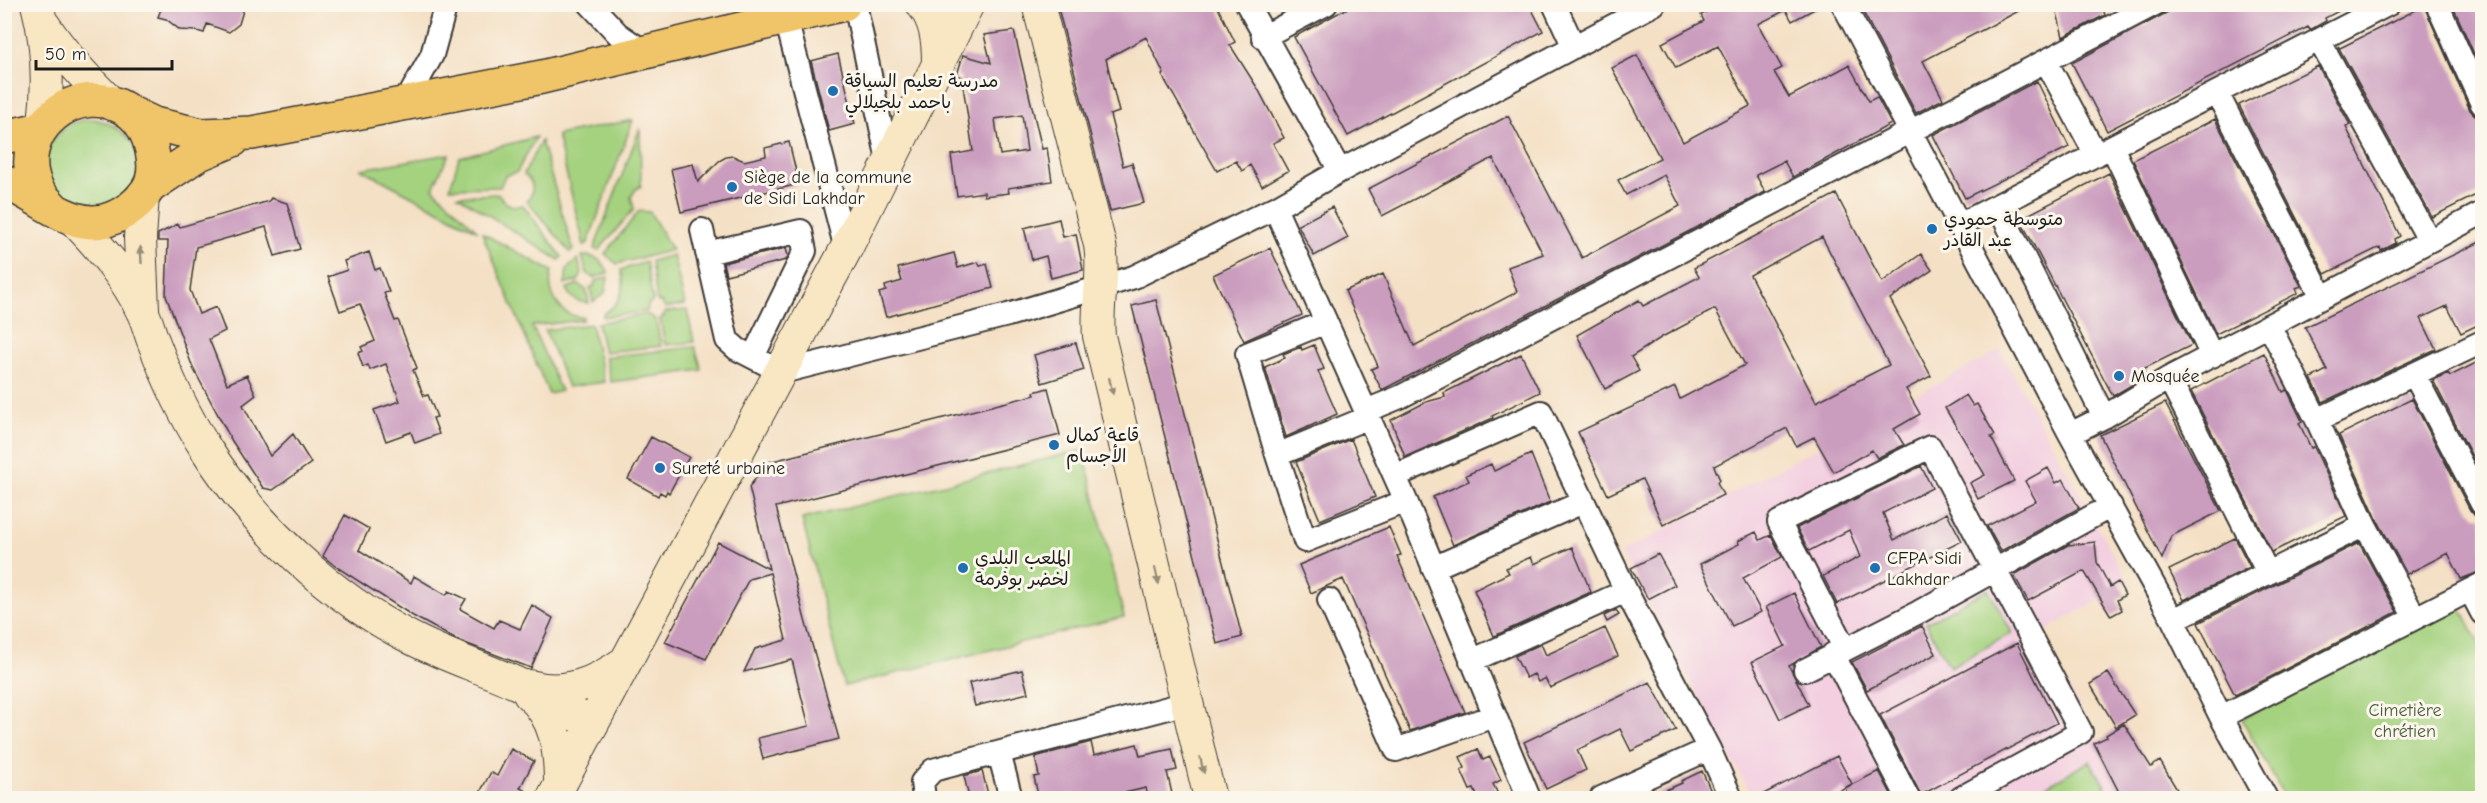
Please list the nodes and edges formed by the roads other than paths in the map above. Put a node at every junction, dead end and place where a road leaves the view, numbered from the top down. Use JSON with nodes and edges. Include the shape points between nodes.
{"nodes":[{"id":1,"x":446,"y":4,"type":"edge"},
{"id":2,"x":590,"y":4,"type":"edge"},
{"id":3,"x":844,"y":4,"type":"edge"},
{"id":4,"x":855,"y":4,"type":"edge"},
{"id":5,"x":922,"y":4,"type":"edge"},
{"id":6,"x":968,"y":4,"type":"edge"},
{"id":7,"x":1038,"y":4,"type":"edge"},
{"id":8,"x":1247,"y":4,"type":"edge"},
{"id":9,"x":1326,"y":4,"type":"edge"},
{"id":10,"x":1554,"y":4,"type":"edge"},
{"id":11,"x":1654,"y":4,"type":"edge"},
{"id":12,"x":1843,"y":4,"type":"edge"},
{"id":13,"x":2155,"y":4,"type":"edge"},
{"id":14,"x":2389,"y":4,"type":"edge"},
{"id":15,"x":2437,"y":4,"type":"edge"},
{"id":16,"x":40,"y":13,"type":"edge"},
{"id":17,"x":786,"y":19,"type":"junction"},
{"id":18,"x":1263,"y":37,"type":"junction"},
{"id":19,"x":2319,"y":40,"type":"junction"},
{"id":20,"x":1574,"y":47,"type":"junction"},
{"id":21,"x":646,"y":52,"type":"junction"},
{"id":22,"x":2046,"y":61,"type":"junction"},
{"id":23,"x":938,"y":62,"type":"junction"},
{"id":24,"x":2217,"y":93,"type":"junction"},
{"id":25,"x":406,"y":102,"type":"junction"},
{"id":26,"x":2482,"y":104,"type":"edge"},
{"id":27,"x":122,"y":109,"type":"junction"},
{"id":28,"x":42,"y":127,"type":"junction"},
{"id":29,"x":1911,"y":132,"type":"junction"},
{"id":30,"x":252,"y":134,"type":"junction"},
{"id":31,"x":4,"y":137,"type":"edge"},
{"id":32,"x":2104,"y":151,"type":"junction"},
{"id":33,"x":889,"y":165,"type":"junction"},
{"id":34,"x":1340,"y":171,"type":"junction"},
{"id":35,"x":4,"y":182,"type":"edge"},
{"id":36,"x":146,"y":191,"type":"junction"},
{"id":37,"x":1998,"y":206,"type":"junction"},
{"id":38,"x":1275,"y":208,"type":"junction"},
{"id":39,"x":2482,"y":213,"type":"edge"},
{"id":40,"x":64,"y":214,"type":"junction"},
{"id":41,"x":1961,"y":224,"type":"junction"},
{"id":42,"x":702,"y":230,"type":"dead end"},
{"id":43,"x":2429,"y":240,"type":"junction"},
{"id":44,"x":846,"y":249,"type":"junction"},
{"id":45,"x":715,"y":252,"type":"junction"},
{"id":46,"x":1102,"y":287,"type":"junction"},
{"id":47,"x":2322,"y":297,"type":"junction"},
{"id":48,"x":143,"y":313,"type":"junction"},
{"id":49,"x":1326,"y":322,"type":"junction"},
{"id":50,"x":2269,"y":325,"type":"junction"},
{"id":51,"x":2482,"y":342,"type":"edge"},
{"id":52,"x":2212,"y":356,"type":"junction"},
{"id":53,"x":753,"y":357,"type":"junction"},
{"id":54,"x":782,"y":372,"type":"junction"},
{"id":55,"x":2414,"y":374,"type":"junction"},
{"id":56,"x":2169,"y":378,"type":"junction"},
{"id":57,"x":1367,"y":414,"type":"junction"},
{"id":58,"x":2104,"y":417,"type":"junction"},
{"id":59,"x":2317,"y":420,"type":"junction"},
{"id":60,"x":2070,"y":434,"type":"junction"},
{"id":61,"x":1277,"y":455,"type":"junction"},
{"id":62,"x":1395,"y":476,"type":"junction"},
{"id":63,"x":1406,"y":501,"type":"junction"},
{"id":64,"x":1583,"y":502,"type":"junction"},
{"id":65,"x":2482,"y":504,"type":"edge"},
{"id":66,"x":2111,"y":506,"type":"junction"},
{"id":67,"x":2365,"y":525,"type":"junction"},
{"id":68,"x":1433,"y":568,"type":"junction"},
{"id":69,"x":1996,"y":569,"type":"junction"},
{"id":70,"x":2268,"y":573,"type":"junction"},
{"id":71,"x":2476,"y":587,"type":"edge"},
{"id":72,"x":1626,"y":591,"type":"junction"},
{"id":73,"x":1329,"y":600,"type":"dead end"},
{"id":74,"x":2482,"y":613,"type":"edge"},
{"id":75,"x":2415,"y":618,"type":"junction"},
{"id":76,"x":2173,"y":620,"type":"junction"},
{"id":77,"x":1839,"y":651,"type":"junction"},
{"id":78,"x":1471,"y":661,"type":"junction"},
{"id":79,"x":625,"y":662,"type":"junction"},
{"id":80,"x":1805,"y":670,"type":"dead end"},
{"id":81,"x":517,"y":683,"type":"junction"},
{"id":82,"x":1187,"y":704,"type":"junction"},
{"id":83,"x":1494,"y":716,"type":"junction"},
{"id":84,"x":2221,"y":717,"type":"junction"},
{"id":85,"x":592,"y":724,"type":"junction"},
{"id":86,"x":1709,"y":749,"type":"junction"},
{"id":87,"x":999,"y":753,"type":"junction"},
{"id":88,"x":1643,"y":790,"type":"edge"},
{"id":89,"x":557,"y":791,"type":"edge"},
{"id":90,"x":924,"y":798,"type":"edge"},
{"id":91,"x":1011,"y":798,"type":"edge"},
{"id":92,"x":1210,"y":798,"type":"edge"},
{"id":93,"x":1232,"y":798,"type":"edge"},
{"id":94,"x":1529,"y":798,"type":"edge"},
{"id":95,"x":1601,"y":798,"type":"edge"},
{"id":96,"x":1731,"y":798,"type":"edge"},
{"id":97,"x":1908,"y":798,"type":"edge"},
{"id":98,"x":1961,"y":798,"type":"edge"},
{"id":99,"x":2266,"y":798,"type":"edge"}],
"edges":[{"from":1,"to":25,"type":"street","via":[[432,55]]},
{"from":2,"to":21,"type":"street","via":[[618,33]]},
{"from":3,"to":17,"type":"main road"},
{"from":4,"to":33,"type":"street"},
{"from":5,"to":23,"type":"main road","via":[[934,26]]},
{"from":6,"to":23,"type":"main road"},
{"from":7,"to":46,"type":"main road","via":[[1100,245]]},
{"from":8,"to":18,"type":"street"},
{"from":9,"to":18,"type":"street"},
{"from":10,"to":20,"type":"street"},
{"from":11,"to":20,"type":"street"},
{"from":12,"to":29,"type":"street"},
{"from":13,"to":22,"type":"street"},
{"from":14,"to":19,"type":"street"},
{"from":15,"to":26,"type":"street"},
{"from":16,"to":27,"type":"main road","via":[[64,55],[83,77]]},
{"from":16,"to":28,"type":"main road","via":[[48,69]]},
{"from":17,"to":21,"type":"main road"},
{"from":17,"to":44,"type":"street"},
{"from":18,"to":34,"type":"street"},
{"from":19,"to":24,"type":"street"},
{"from":19,"to":43,"type":"street"},
{"from":20,"to":34,"type":"street"},
{"from":21,"to":25,"type":"main road","via":[[542,77]]},
{"from":22,"to":29,"type":"street"},
{"from":22,"to":32,"type":"street"},
{"from":23,"to":33,"type":"main road"},
{"from":24,"to":32,"type":"street"},
{"from":24,"to":47,"type":"street"},
{"from":25,"to":30,"type":"main road"},
{"from":27,"to":28,"type":"main road","via":[[92,100],[72,103],[54,113]]},
{"from":27,"to":30,"type":"main road","via":[[154,124],[194,134]]},
{"from":27,"to":36,"type":"main road","via":[[144,129],[152,147],[153,167]]},
{"from":28,"to":31,"type":"main road"},
{"from":28,"to":40,"type":"main road","via":[[32,149],[32,171],[39,192]]},
{"from":29,"to":41,"type":"street"},
{"from":29,"to":57,"type":"street"},
{"from":30,"to":36,"type":"main road","via":[[197,155]]},
{"from":32,"to":37,"type":"street"},
{"from":32,"to":52,"type":"street"},
{"from":33,"to":44,"type":"main road"},
{"from":34,"to":38,"type":"street"},
{"from":35,"to":40,"type":"main road"},
{"from":36,"to":40,"type":"main road","via":[[130,209],[112,219],[93,222]]},
{"from":48,"to":36,"type":"main road","one_way":true,"via":[[140,238]]},
{"from":37,"to":41,"type":"street"},
{"from":37,"to":58,"type":"street"},
{"from":38,"to":46,"type":"street","via":[[1134,277]]},
{"from":38,"to":49,"type":"street"},
{"from":39,"to":43,"type":"street"},
{"from":40,"to":48,"type":"main road","via":[[101,248]]},
{"from":41,"to":60,"type":"street"},
{"from":42,"to":45,"type":"street"},
{"from":43,"to":47,"type":"street"},
{"from":44,"to":54,"type":"main road"},
{"from":45,"to":53,"type":"street","via":[[727,340]]},
{"from":45,"to":53,"type":"street","via":[[725,261],[781,247],[778,236],[801,231],[806,251]]},
{"from":46,"to":54,"type":"street"},
{"from":46,"to":82,"type":"main road","one_way":true,"via":[[1098,304],[1100,336]]},
{"from":46,"to":93,"type":"main road","via":[[1115,315]]},
{"from":47,"to":50,"type":"street"},
{"from":48,"to":81,"type":"main road","via":[[182,407],[206,448],[238,493],[285,546],[321,578],[380,620],[449,657]]},
{"from":49,"to":57,"type":"street"},
{"from":49,"to":61,"type":"street","via":[[1247,354]]},
{"from":50,"to":52,"type":"street"},
{"from":50,"to":59,"type":"street"},
{"from":51,"to":55,"type":"street"},
{"from":52,"to":56,"type":"street"},
{"from":53,"to":54,"type":"street"},
{"from":54,"to":79,"type":"main road"},
{"from":55,"to":59,"type":"street"},
{"from":55,"to":65,"type":"street"},
{"from":56,"to":58,"type":"street"},
{"from":56,"to":70,"type":"street"},
{"from":57,"to":61,"type":"street"},
{"from":57,"to":62,"type":"street"},
{"from":58,"to":60,"type":"street"},
{"from":59,"to":67,"type":"street"},
{"from":60,"to":66,"type":"street"},
{"from":61,"to":63,"type":"street","via":[[1305,541]]},
{"from":62,"to":63,"type":"street"},
{"from":62,"to":64,"type":"street","via":[[1541,412]]},
{"from":63,"to":68,"type":"street"},
{"from":64,"to":68,"type":"street"},
{"from":64,"to":72,"type":"street"},
{"from":66,"to":69,"type":"street"},
{"from":66,"to":76,"type":"street"},
{"from":67,"to":70,"type":"street"},
{"from":67,"to":75,"type":"street"},
{"from":68,"to":78,"type":"street"},
{"from":69,"to":77,"type":"street"},
{"from":69,"to":77,"type":"street","via":[[1930,447],[1779,522]]},
{"from":69,"to":98,"type":"street","via":[[2081,732]]},
{"from":70,"to":76,"type":"street"},
{"from":71,"to":74,"type":"street"},
{"from":71,"to":75,"type":"street"},
{"from":72,"to":78,"type":"street"},
{"from":72,"to":86,"type":"street"},
{"from":73,"to":83,"type":"street","via":[[1396,750]]},
{"from":75,"to":84,"type":"street"},
{"from":76,"to":84,"type":"street"},
{"from":77,"to":80,"type":"street"},
{"from":77,"to":97,"type":"street"},
{"from":78,"to":83,"type":"street"},
{"from":79,"to":81,"type":"main road","via":[[606,676],[562,690]]},
{"from":79,"to":85,"type":"main road"},
{"from":81,"to":85,"type":"main road"},
{"from":81,"to":89,"type":"main road","via":[[535,698],[557,738]]},
{"from":82,"to":87,"type":"street"},
{"from":82,"to":92,"type":"main road","one_way":true},
{"from":83,"to":94,"type":"street"},
{"from":84,"to":99,"type":"street"},
{"from":85,"to":89,"type":"main road"},
{"from":86,"to":88,"type":"street"},
{"from":86,"to":96,"type":"street"},
{"from":87,"to":90,"type":"street","via":[[933,770],[922,782]]},
{"from":87,"to":91,"type":"street"},
{"from":88,"to":95,"type":"street"}]}
